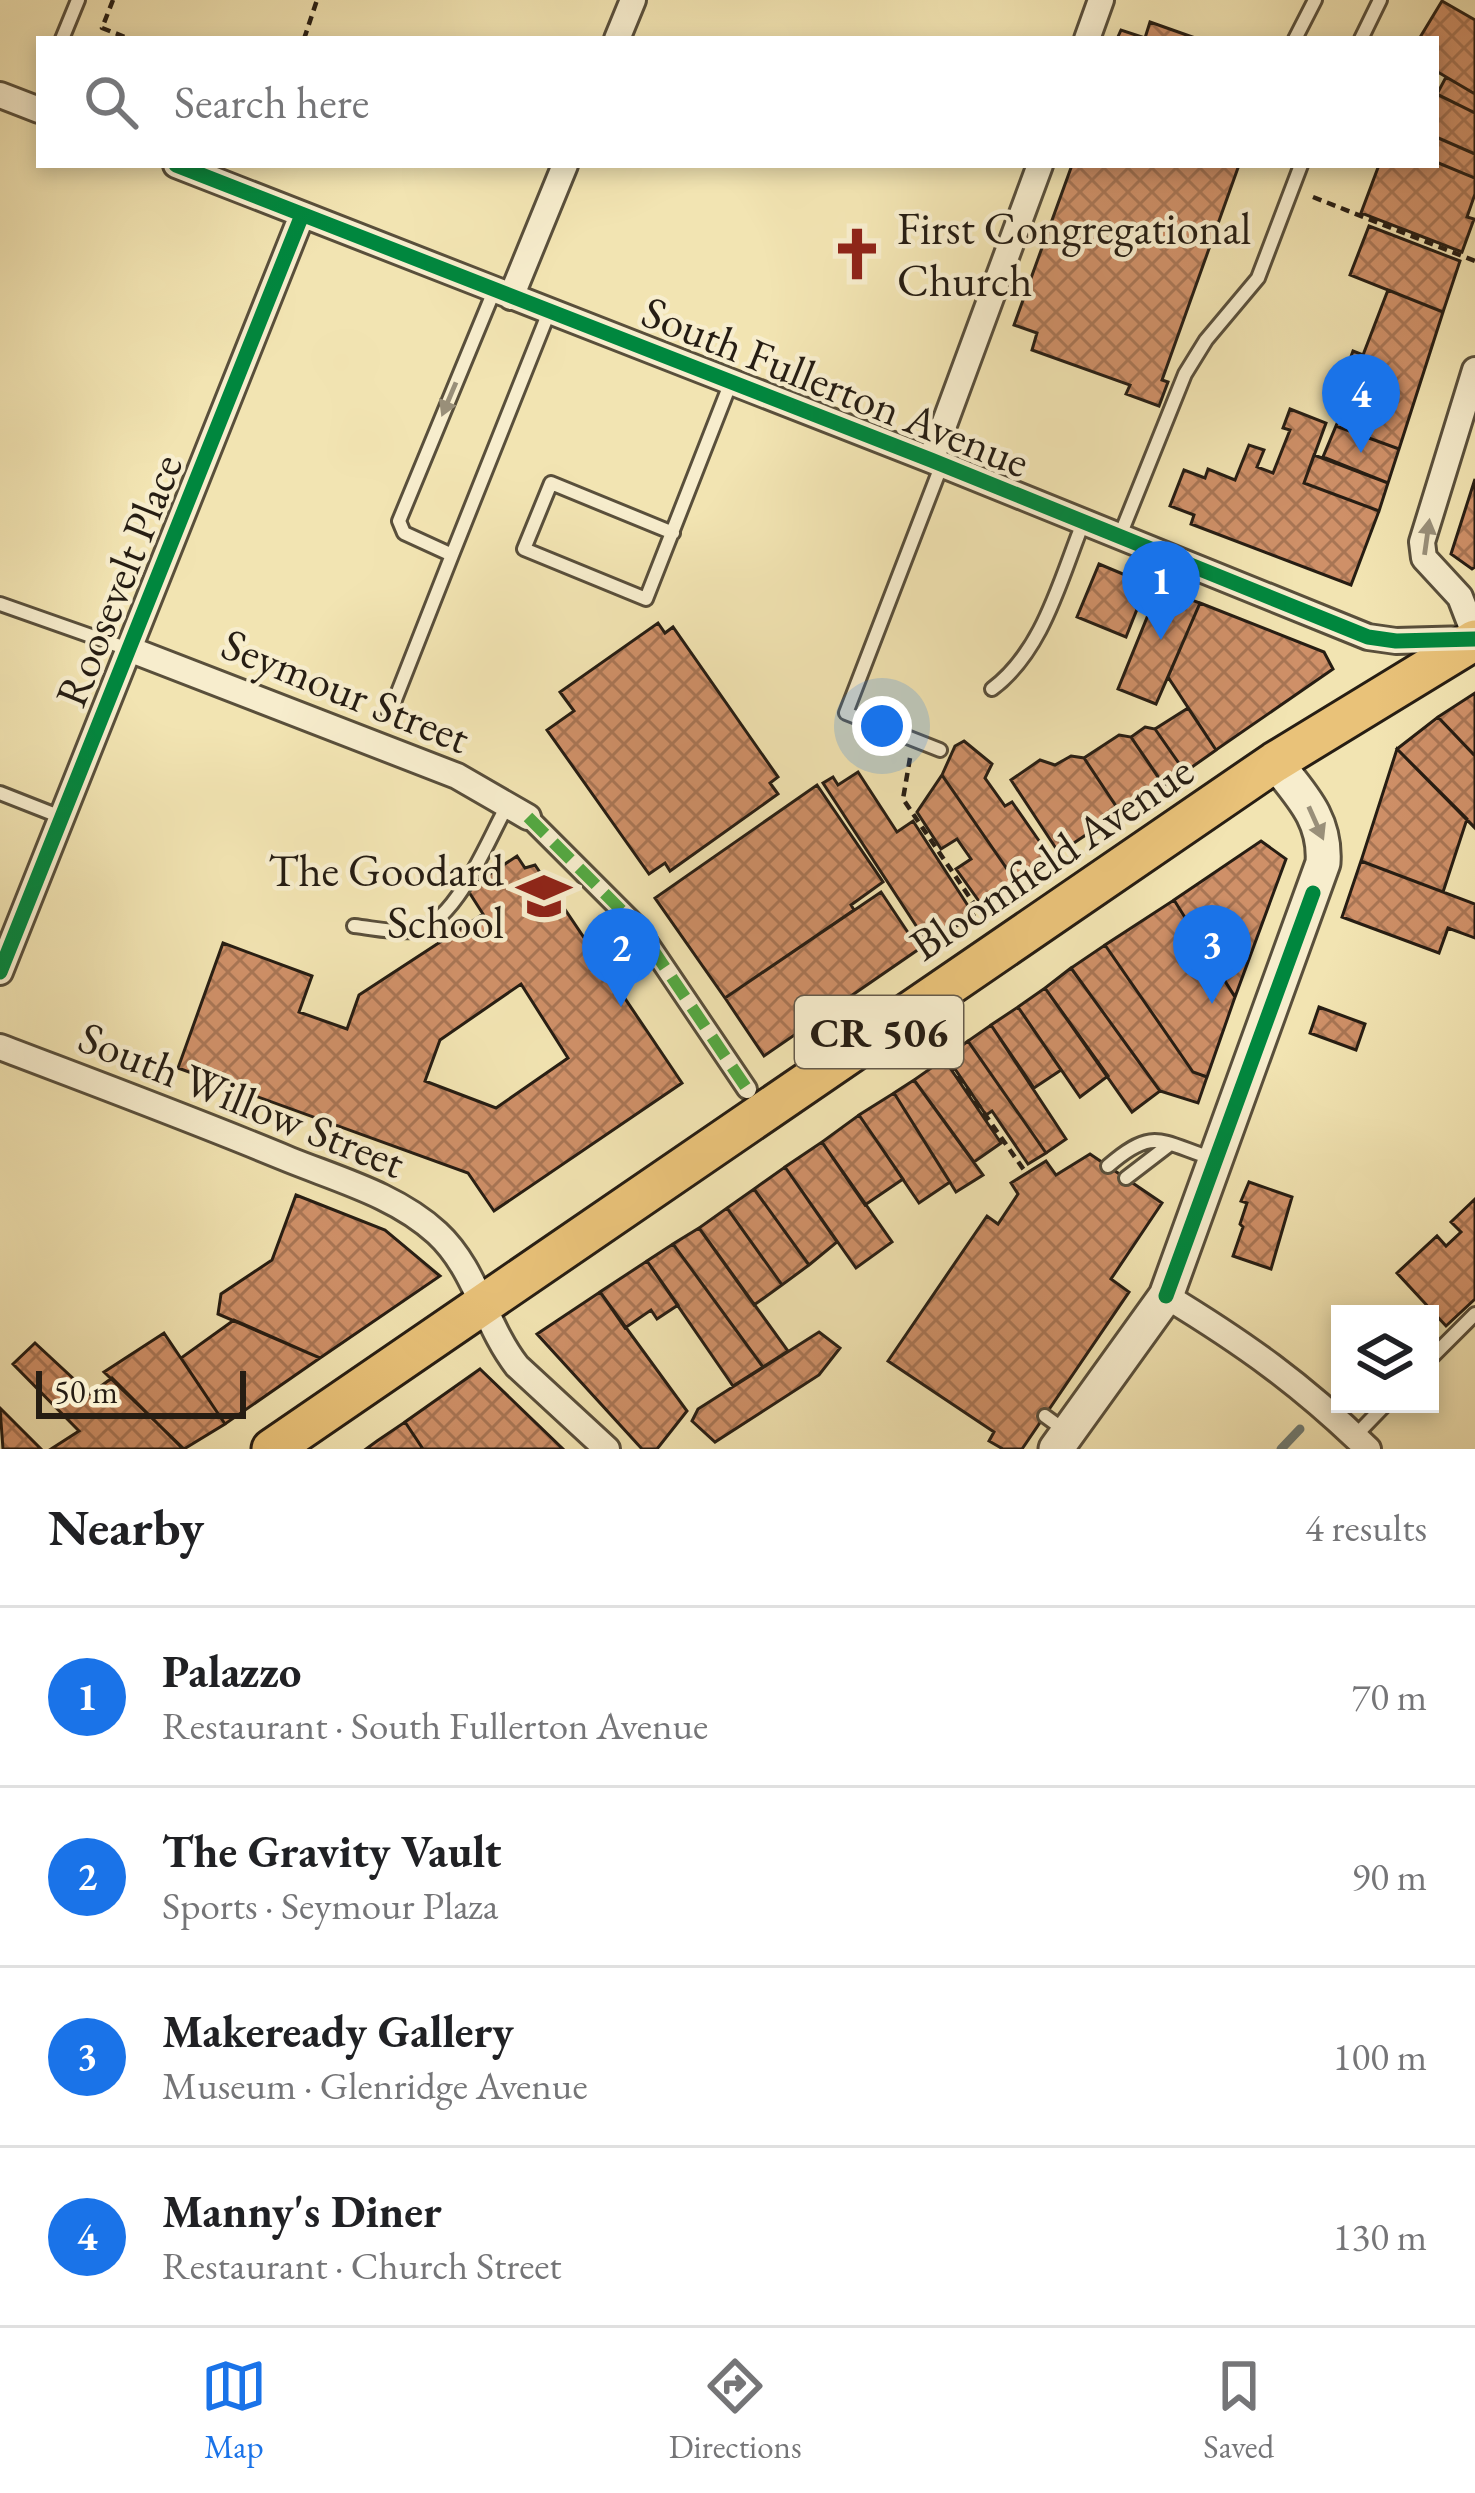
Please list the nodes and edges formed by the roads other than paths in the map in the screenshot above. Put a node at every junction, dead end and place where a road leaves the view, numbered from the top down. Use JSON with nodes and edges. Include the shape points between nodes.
{"nodes":[{"id":1,"x":78,"y":0,"type":"edge"},
{"id":2,"x":632,"y":0,"type":"edge"},
{"id":3,"x":1101,"y":0,"type":"edge"},
{"id":4,"x":1315,"y":0,"type":"edge"},
{"id":5,"x":1380,"y":0,"type":"edge"},
{"id":6,"x":63,"y":36,"type":"edge"},
{"id":7,"x":617,"y":36,"type":"edge"},
{"id":8,"x":1088,"y":36,"type":"edge"},
{"id":9,"x":1297,"y":36,"type":"edge"},
{"id":10,"x":1362,"y":36,"type":"edge"},
{"id":11,"x":0,"y":95,"type":"edge"},
{"id":12,"x":36,"y":105,"type":"edge"},
{"id":13,"x":184,"y":168,"type":"edge"},
{"id":14,"x":564,"y":168,"type":"edge"},
{"id":15,"x":1039,"y":168,"type":"edge"},
{"id":16,"x":1300,"y":168,"type":"edge"},
{"id":17,"x":302,"y":215,"type":"junction"},
{"id":18,"x":503,"y":294,"type":"junction"},
{"id":19,"x":549,"y":312,"type":"junction"},
{"id":20,"x":1475,"y":370,"type":"edge"},
{"id":21,"x":730,"y":382,"type":"junction"},
{"id":22,"x":936,"y":462,"type":"junction"},
{"id":23,"x":1084,"y":523,"type":"junction"},
{"id":24,"x":673,"y":532,"type":"junction"},
{"id":25,"x":1119,"y":538,"type":"junction"},
{"id":26,"x":452,"y":555,"type":"junction"},
{"id":27,"x":0,"y":604,"type":"edge"},
{"id":28,"x":1475,"y":638,"type":"edge"},
{"id":29,"x":129,"y":649,"type":"junction"},
{"id":30,"x":992,"y":689,"type":"dead end"},
{"id":31,"x":389,"y":715,"type":"dead end"},
{"id":32,"x":940,"y":750,"type":"dead end"},
{"id":33,"x":1275,"y":763,"type":"junction"},
{"id":34,"x":0,"y":793,"type":"edge"},
{"id":35,"x":518,"y":811,"type":"junction"},
{"id":36,"x":62,"y":818,"type":"junction"},
{"id":37,"x":354,"y":926,"type":"dead end"},
{"id":38,"x":0,"y":972,"type":"edge"},
{"id":39,"x":0,"y":1047,"type":"edge"},
{"id":40,"x":747,"y":1089,"type":"dead end"},
{"id":41,"x":1168,"y":1144,"type":"junction"},
{"id":42,"x":1215,"y":1159,"type":"junction"},
{"id":43,"x":1108,"y":1166,"type":"dead end"},
{"id":44,"x":1126,"y":1178,"type":"dead end"},
{"id":45,"x":1166,"y":1296,"type":"junction"},
{"id":46,"x":483,"y":1303,"type":"junction"},
{"id":47,"x":1475,"y":1313,"type":"edge"},
{"id":48,"x":1439,"y":1350,"type":"edge"},
{"id":49,"x":1380,"y":1413,"type":"edge"},
{"id":50,"x":1056,"y":1432,"type":"edge"},
{"id":51,"x":1361,"y":1442,"type":"edge"},
{"id":52,"x":272,"y":1449,"type":"edge"},
{"id":53,"x":607,"y":1449,"type":"edge"}],
"edges":[{"from":1,"to":6,"type":"lane"},
{"from":2,"to":7,"type":"street"},
{"from":3,"to":8,"type":"street"},
{"from":4,"to":9,"type":"lane"},
{"from":5,"to":10,"type":"lane"},
{"from":11,"to":12,"type":"street"},
{"from":13,"to":17,"type":"street","name":"South Fullerton Avenue"},
{"from":14,"to":18,"type":"street"},
{"from":15,"to":22,"type":"street"},
{"from":16,"to":25,"type":"lane","via":[[1258,278],[1185,374]]},
{"from":17,"to":18,"type":"street","name":"South Fullerton Avenue"},
{"from":17,"to":29,"type":"street","name":"Roosevelt Place"},
{"from":18,"to":19,"type":"street","name":"South Fullerton Avenue"},
{"from":18,"to":26,"type":"lane","one_way":true,"via":[[399,521],[404,533]]},
{"from":19,"to":21,"type":"street","name":"South Fullerton Avenue"},
{"from":19,"to":26,"type":"lane"},
{"from":28,"to":20,"type":"street","one_way":true,"via":[[1460,597],[1424,558],[1422,542]]},
{"from":21,"to":22,"type":"street","name":"South Fullerton Avenue"},
{"from":21,"to":24,"type":"lane"},
{"from":22,"to":23,"type":"street","name":"South Fullerton Avenue"},
{"from":22,"to":32,"type":"lane","via":[[846,713]]},
{"from":23,"to":25,"type":"street","name":"South Fullerton Avenue"},
{"from":23,"to":30,"type":"lane","via":[[1038,633],[1013,674]]},
{"from":24,"to":24,"type":"lane","via":[[646,599],[524,549],[550,482]]},
{"from":25,"to":28,"type":"street","name":"South Fullerton Avenue","via":[[1367,637]]},
{"from":26,"to":31,"type":"lane"},
{"from":27,"to":29,"type":"lane"},
{"from":28,"to":33,"type":"main road","name":"Bloomfield Avenue","number":"CR 506"},
{"from":29,"to":35,"type":"street","name":"Seymour Street","via":[[457,776]]},
{"from":29,"to":36,"type":"street","name":"Roosevelt Place"},
{"from":33,"to":42,"type":"street","one_way":true,"via":[[1319,819],[1323,863]]},
{"from":33,"to":46,"type":"main road","name":"Bloomfield Avenue","number":"CR 506"},
{"from":34,"to":36,"type":"lane"},
{"from":35,"to":37,"type":"lane","via":[[436,923],[416,932]]},
{"from":35,"to":40,"type":"street","via":[[637,926]]},
{"from":36,"to":38,"type":"street","name":"Roosevelt Place"},
{"from":39,"to":46,"type":"street","name":"South Willow Street","via":[[392,1202],[439,1235]]},
{"from":41,"to":42,"type":"lane"},
{"from":41,"to":43,"type":"lane","via":[[1135,1142]]},
{"from":41,"to":44,"type":"lane"},
{"from":42,"to":45,"type":"street"},
{"from":45,"to":50,"type":"street"},
{"from":45,"to":51,"type":"street","via":[[1256,1351]]},
{"from":46,"to":52,"type":"main road","name":"Bloomfield Avenue","number":"CR 506"},
{"from":46,"to":53,"type":"street","name":"South Willow Street","via":[[517,1366]]},
{"from":47,"to":48,"type":"lane"},
{"from":49,"to":51,"type":"lane"}]}
